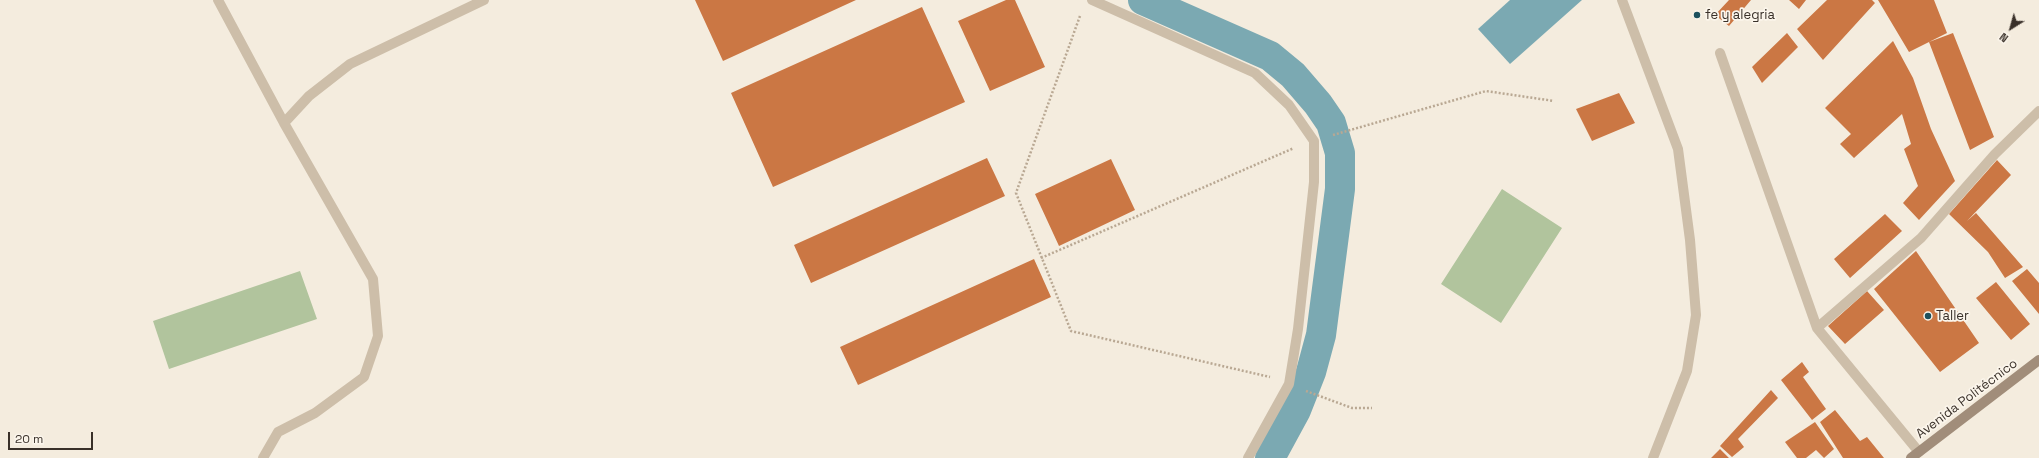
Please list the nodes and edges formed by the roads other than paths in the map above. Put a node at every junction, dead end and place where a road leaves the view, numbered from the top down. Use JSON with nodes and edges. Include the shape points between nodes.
{"nodes":[{"id":1,"x":218,"y":0,"type":"edge"},
{"id":2,"x":484,"y":0,"type":"edge"},
{"id":3,"x":1092,"y":0,"type":"edge"},
{"id":4,"x":1622,"y":0,"type":"edge"},
{"id":5,"x":1720,"y":53,"type":"dead end"},
{"id":6,"x":2039,"y":111,"type":"edge"},
{"id":7,"x":284,"y":123,"type":"junction"},
{"id":8,"x":1817,"y":328,"type":"junction"},
{"id":9,"x":2039,"y":360,"type":"edge"},
{"id":10,"x":1915,"y":455,"type":"edge"},
{"id":11,"x":264,"y":458,"type":"edge"},
{"id":12,"x":1248,"y":458,"type":"edge"},
{"id":13,"x":1653,"y":458,"type":"edge"}],
"edges":[{"from":1,"to":7,"type":"street"},
{"from":2,"to":7,"type":"street","via":[[350,64],[309,96]]},
{"from":3,"to":12,"type":"street","via":[[1255,73],[1290,105],[1314,141],[1314,182],[1298,329],[1289,384]]},
{"from":4,"to":13,"type":"street","via":[[1678,150],[1690,240],[1696,315],[1687,372]]},
{"from":5,"to":8,"type":"street"},
{"from":6,"to":8,"type":"street","via":[[1996,154],[1921,238]]},
{"from":7,"to":11,"type":"street","via":[[373,279],[378,336],[364,377],[315,412],[278,432]]},
{"from":8,"to":10,"type":"street"},
{"from":9,"to":10,"type":"main road","name":"Avenida Politécnico"}]}
